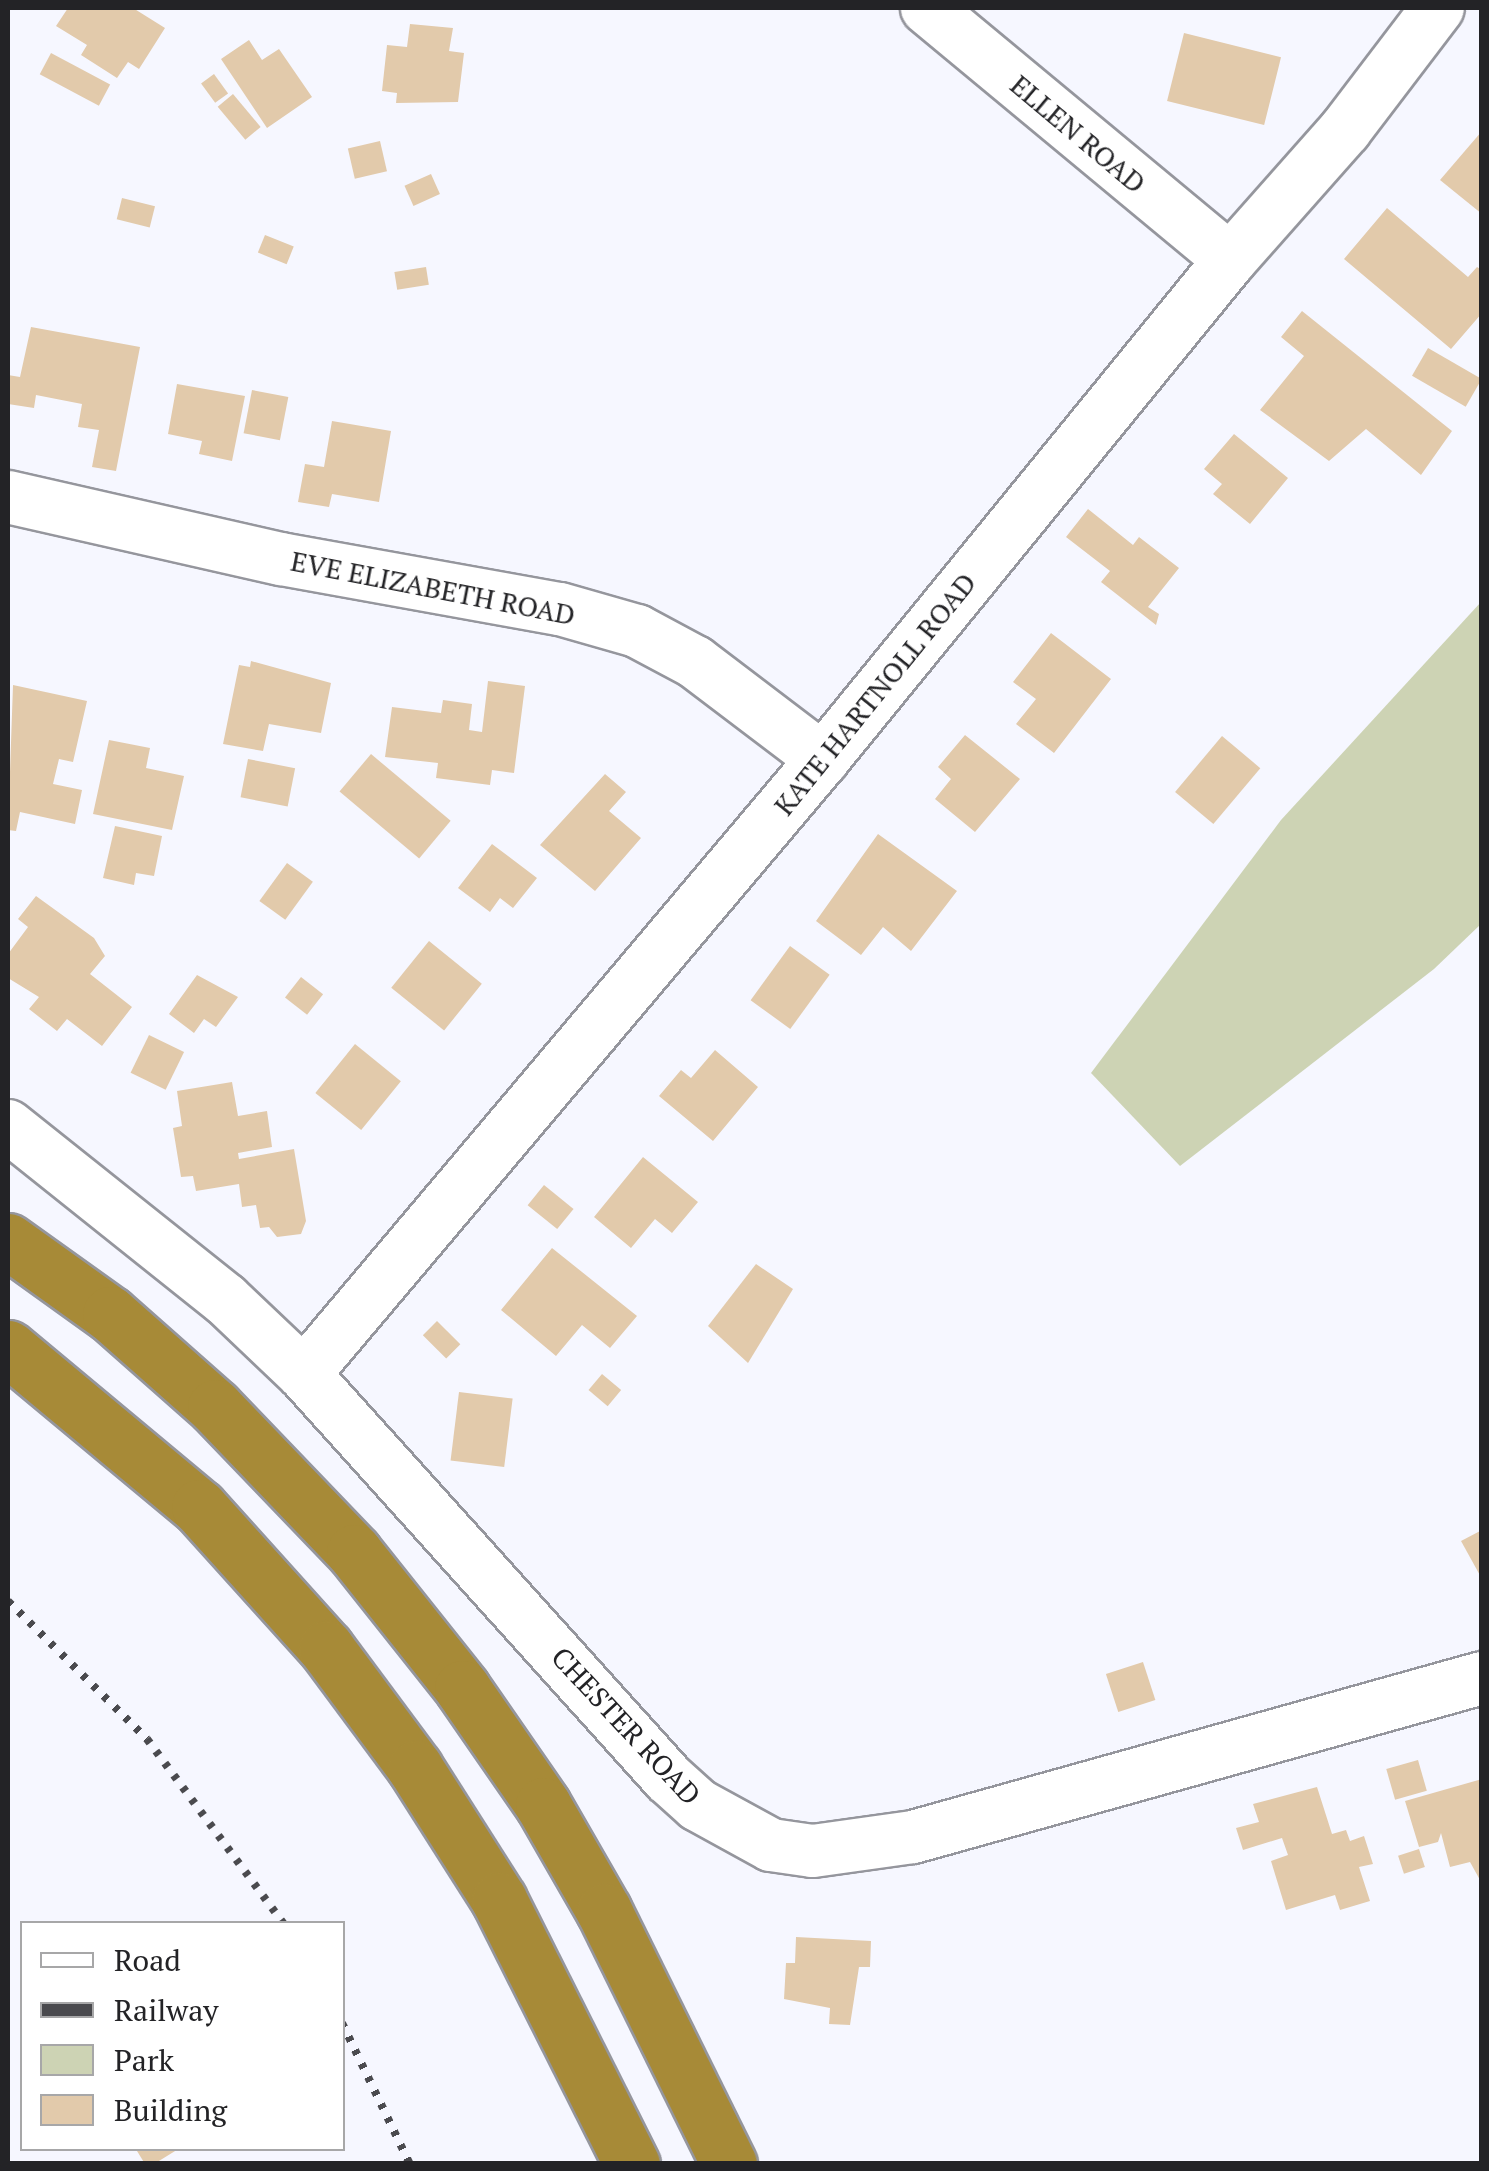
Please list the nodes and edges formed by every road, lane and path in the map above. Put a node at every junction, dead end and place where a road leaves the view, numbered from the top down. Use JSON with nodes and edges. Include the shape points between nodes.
{"nodes":[{"id":1,"x":927,"y":8,"type":"edge"},
{"id":2,"x":1438,"y":8,"type":"edge"},
{"id":3,"x":1230,"y":260,"type":"junction"},
{"id":4,"x":8,"y":497,"type":"edge"},
{"id":5,"x":823,"y":759,"type":"junction"},
{"id":6,"x":8,"y":1126,"type":"edge"},
{"id":7,"x":8,"y":1241,"type":"edge"},
{"id":8,"x":8,"y":1348,"type":"edge"},
{"id":9,"x":304,"y":1374,"type":"junction"},
{"id":10,"x":1482,"y":1678,"type":"edge"},
{"id":11,"x":632,"y":2164,"type":"edge"},
{"id":12,"x":729,"y":2164,"type":"edge"}],
"edges":[{"from":1,"to":3,"type":"street","name":"ELLEN ROAD"},
{"from":2,"to":3,"type":"street","name":"KATE HARTNOLL ROAD","via":[[1345,130]]},
{"from":3,"to":5,"type":"street","name":"KATE HARTNOLL ROAD"},
{"from":4,"to":5,"type":"street","name":"EVE ELIZABETH ROAD","via":[[282,559],[560,609],[637,631],[695,662]]},
{"from":5,"to":9,"type":"street","name":"KATE HARTNOLL ROAD"},
{"from":6,"to":9,"type":"street","name":"CHESTER ROAD","via":[[144,1230]]},
{"from":7,"to":12,"type":"highway","via":[[110,1314],[216,1406],[354,1552],[438,1658],[544,1806],[636,1972]]},
{"from":8,"to":11,"type":"highway","via":[[199,1507],[326,1648],[415,1768],[499,1900]]},
{"from":9,"to":10,"type":"street","name":"CHESTER ROAD","via":[[668,1778],[698,1805],[771,1846],[832,1850],[913,1837]]}]}
